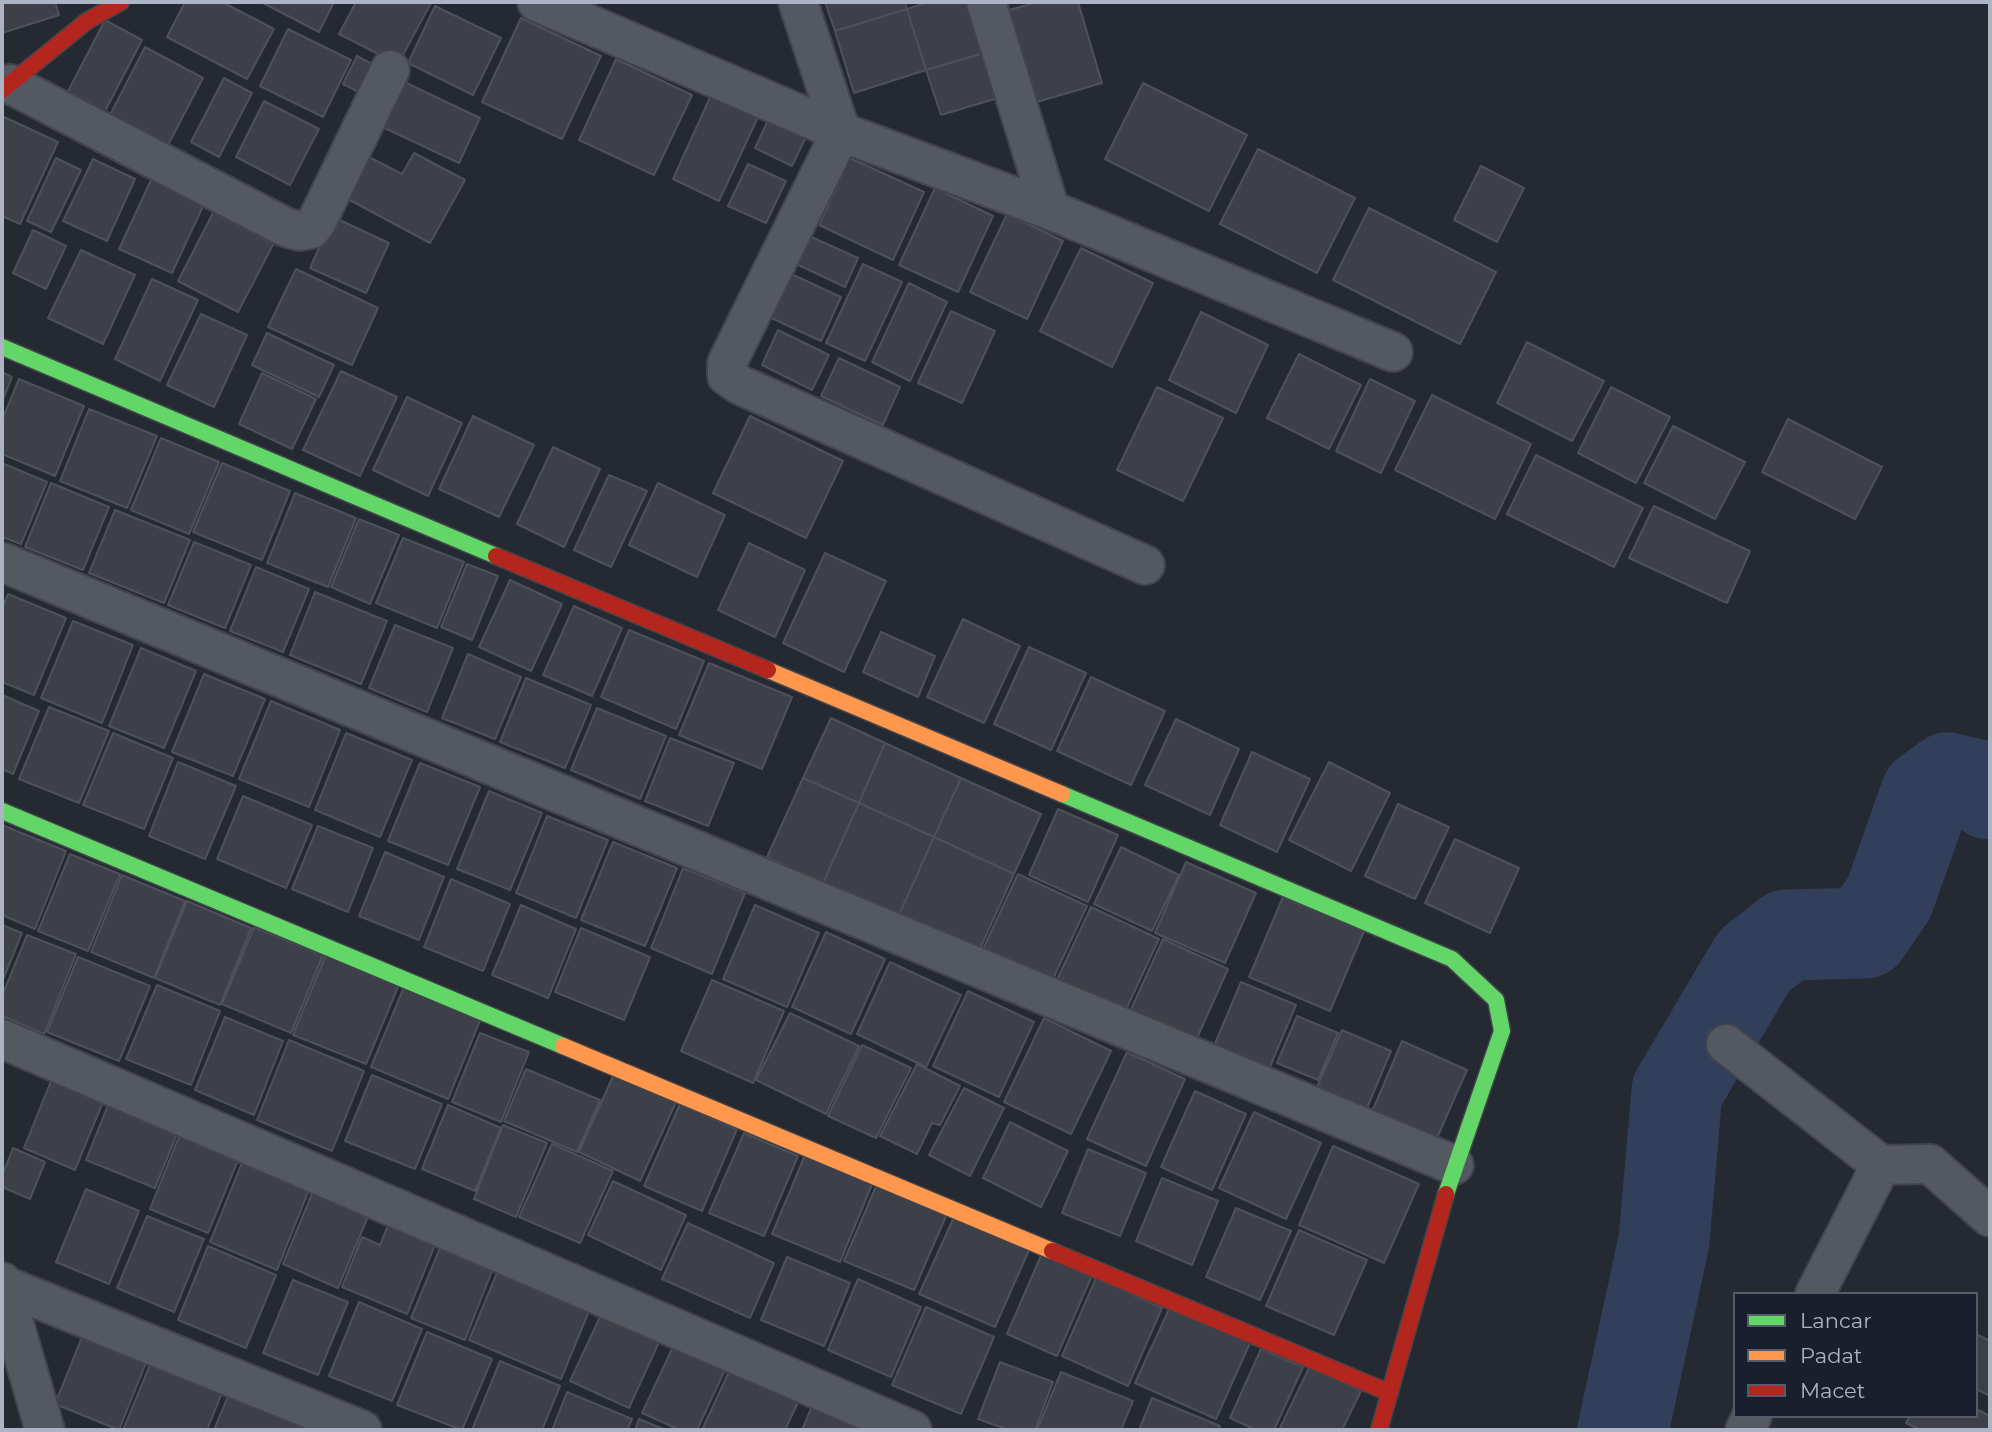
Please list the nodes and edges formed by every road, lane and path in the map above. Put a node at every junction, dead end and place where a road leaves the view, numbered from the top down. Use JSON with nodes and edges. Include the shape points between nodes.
{"nodes":[{"id":1,"x":121,"y":2,"type":"edge"},
{"id":2,"x":537,"y":2,"type":"edge"},
{"id":3,"x":798,"y":2,"type":"edge"},
{"id":4,"x":986,"y":2,"type":"edge"},
{"id":5,"x":84,"y":11,"type":"edge"},
{"id":6,"x":576,"y":12,"type":"edge"},
{"id":7,"x":390,"y":70,"type":"dead end"},
{"id":8,"x":6,"y":87,"type":"edge"},
{"id":9,"x":841,"y":132,"type":"junction"},
{"id":10,"x":1050,"y":210,"type":"junction"},
{"id":11,"x":2,"y":347,"type":"edge"},
{"id":12,"x":1393,"y":352,"type":"dead end"},
{"id":13,"x":2,"y":562,"type":"edge"},
{"id":14,"x":1145,"y":565,"type":"dead end"},
{"id":15,"x":2,"y":811,"type":"edge"},
{"id":16,"x":2,"y":1039,"type":"edge"},
{"id":17,"x":1727,"y":1044,"type":"dead end"},
{"id":18,"x":1454,"y":1165,"type":"junction"},
{"id":19,"x":1881,"y":1165,"type":"junction"},
{"id":20,"x":1990,"y":1217,"type":"edge"},
{"id":21,"x":2,"y":1283,"type":"edge"},
{"id":22,"x":1816,"y":1292,"type":"edge"},
{"id":23,"x":1390,"y":1393,"type":"junction"},
{"id":24,"x":45,"y":1430,"type":"edge"},
{"id":25,"x":362,"y":1430,"type":"edge"},
{"id":26,"x":912,"y":1430,"type":"edge"},
{"id":27,"x":1380,"y":1430,"type":"edge"}],
"edges":[{"from":1,"to":5,"type":"street"},
{"from":2,"to":6,"type":"street"},
{"from":3,"to":9,"type":"street"},
{"from":4,"to":10,"type":"street"},
{"from":5,"to":8,"type":"street"},
{"from":6,"to":9,"type":"street"},
{"from":7,"to":8,"type":"street","via":[[317,221],[311,229],[299,231]]},
{"from":9,"to":10,"type":"street"},
{"from":9,"to":14,"type":"street","via":[[727,363],[727,376]]},
{"from":10,"to":12,"type":"street"},
{"from":11,"to":18,"type":"street","via":[[1452,959],[1496,1000],[1502,1031]]},
{"from":13,"to":18,"type":"street"},
{"from":15,"to":23,"type":"street"},
{"from":16,"to":26,"type":"street"},
{"from":17,"to":19,"type":"street"},
{"from":18,"to":23,"type":"street"},
{"from":19,"to":20,"type":"street","via":[[1930,1164]]},
{"from":19,"to":22,"type":"street"},
{"from":21,"to":24,"type":"street"},
{"from":21,"to":25,"type":"street"},
{"from":23,"to":27,"type":"street"}]}
